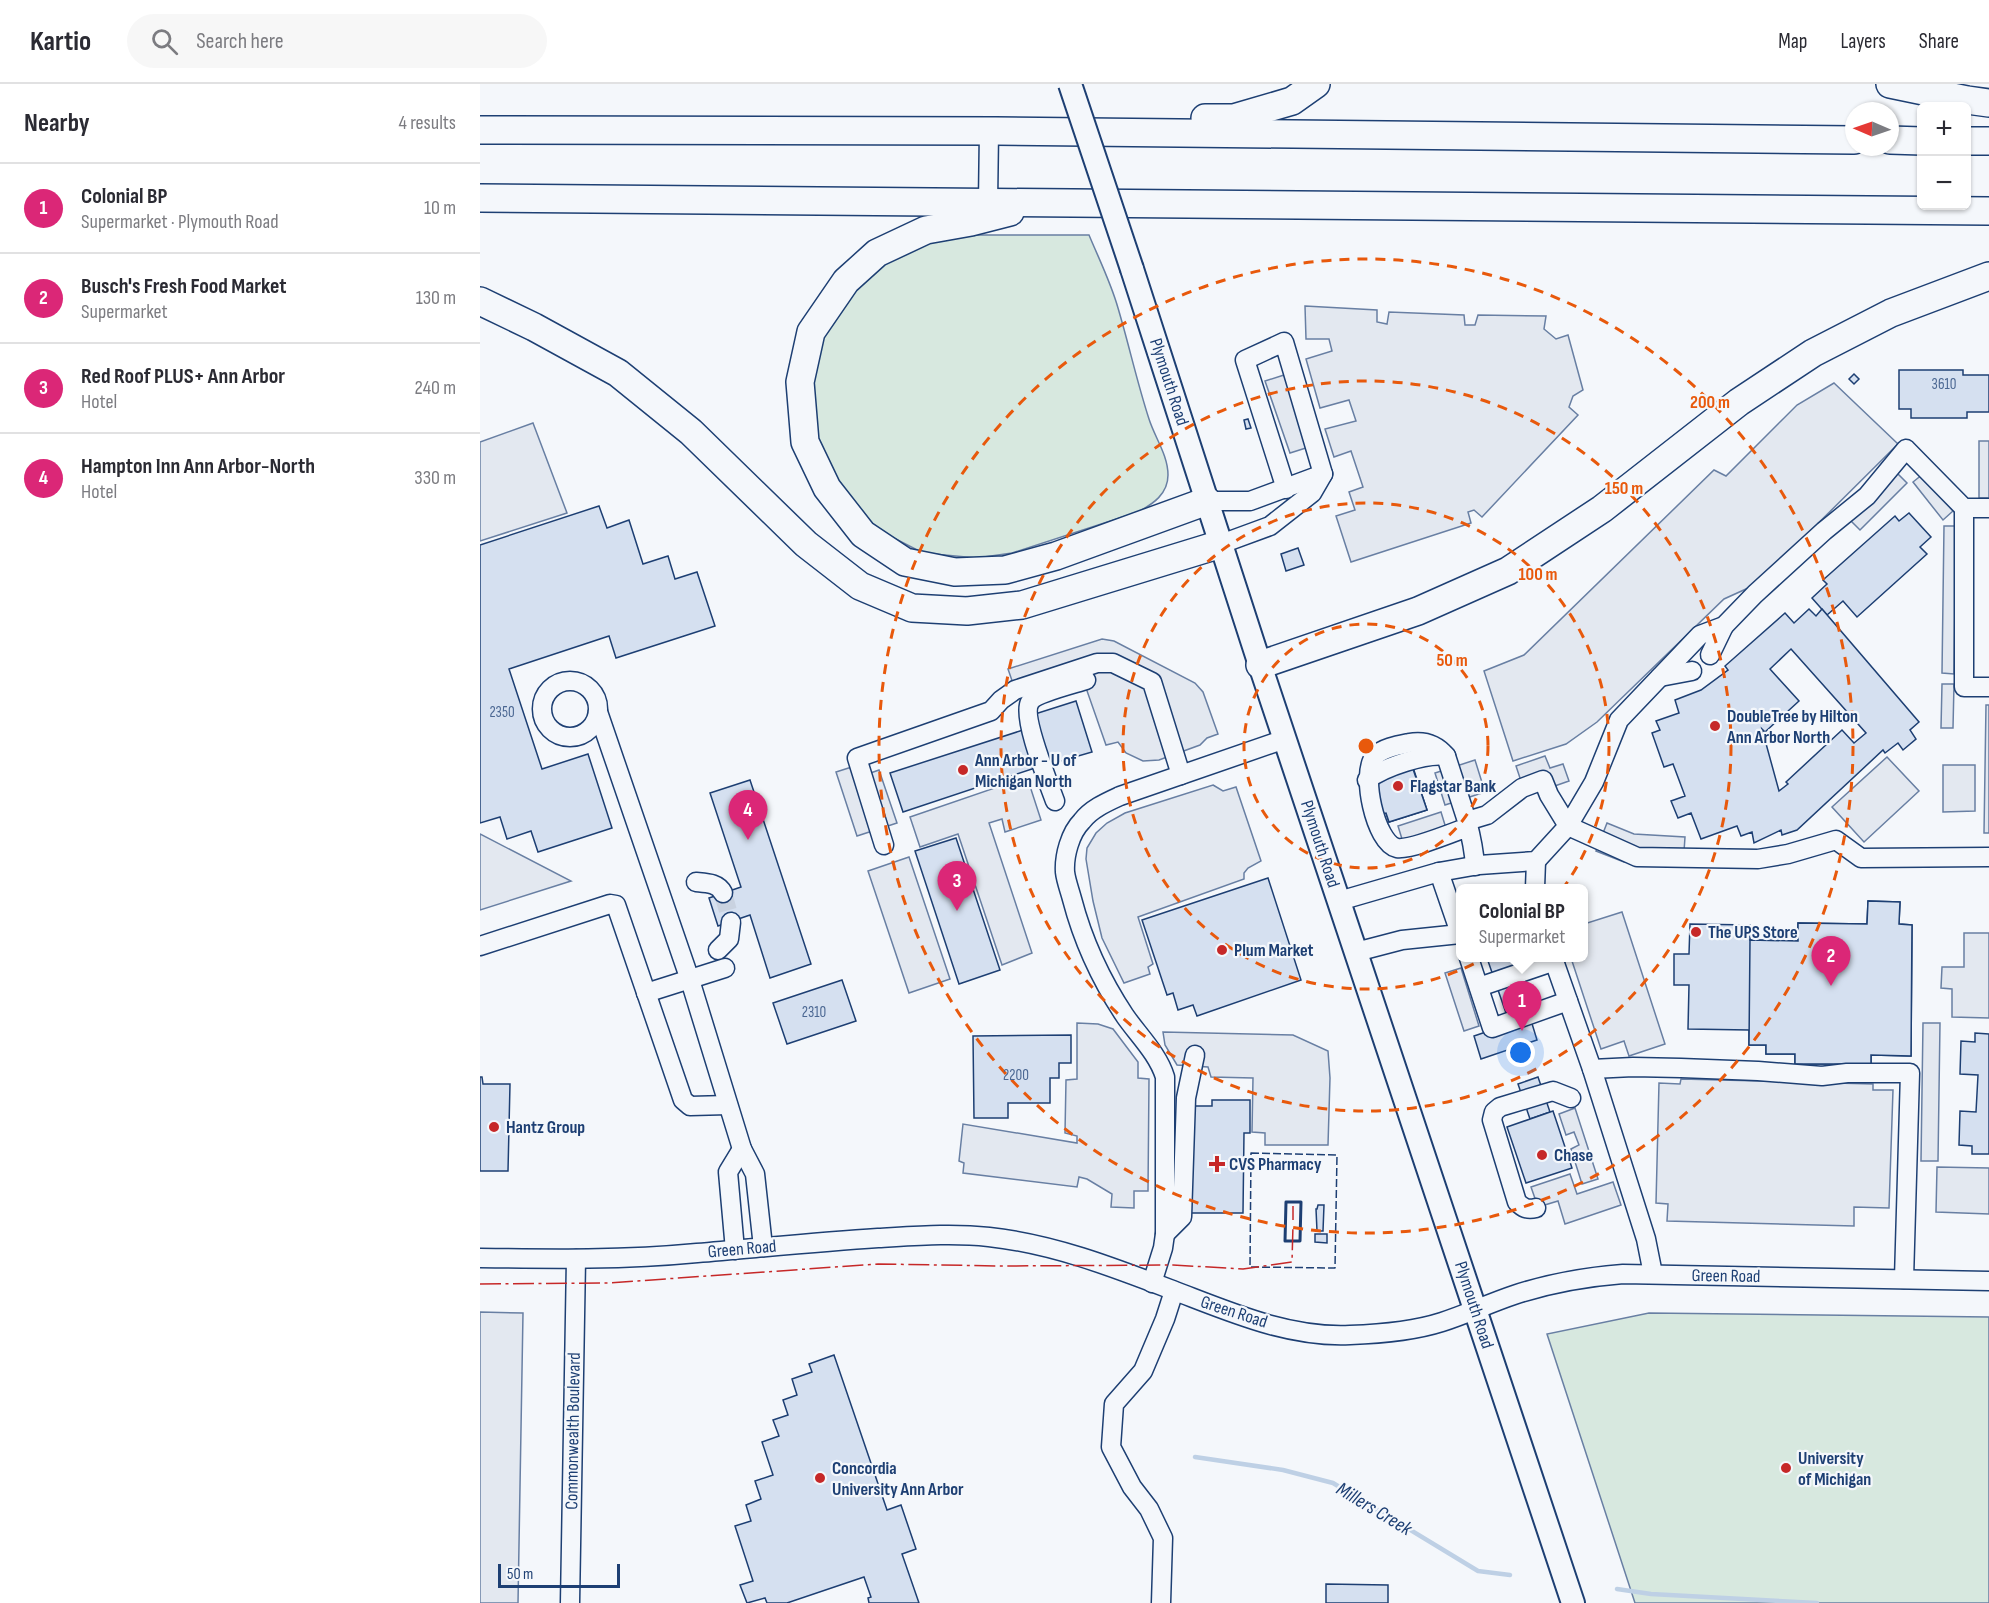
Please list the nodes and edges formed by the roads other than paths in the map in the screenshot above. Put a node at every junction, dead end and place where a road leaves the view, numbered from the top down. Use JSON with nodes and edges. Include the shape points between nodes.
{"nodes":[{"id":1,"x":1070,"y":84,"type":"edge"},
{"id":2,"x":1316,"y":84,"type":"edge"},
{"id":3,"x":1890,"y":84,"type":"edge"},
{"id":4,"x":1989,"y":103,"type":"edge"},
{"id":5,"x":480,"y":130,"type":"edge"},
{"id":6,"x":993,"y":131,"type":"junction"},
{"id":7,"x":1845,"y":140,"type":"edge"},
{"id":8,"x":1899,"y":140,"type":"edge"},
{"id":9,"x":1917,"y":141,"type":"edge"},
{"id":10,"x":1971,"y":141,"type":"edge"},
{"id":11,"x":1989,"y":141,"type":"edge"},
{"id":12,"x":480,"y":198,"type":"edge"},
{"id":13,"x":988,"y":203,"type":"junction"},
{"id":14,"x":1046,"y":203,"type":"junction"},
{"id":15,"x":1989,"y":211,"type":"edge"},
{"id":16,"x":1989,"y":276,"type":"edge"},
{"id":17,"x":480,"y":301,"type":"edge"},
{"id":18,"x":1323,"y":474,"type":"junction"},
{"id":19,"x":1286,"y":489,"type":"junction"},
{"id":20,"x":1207,"y":501,"type":"junction"},
{"id":21,"x":1964,"y":508,"type":"junction"},
{"id":22,"x":1989,"y":508,"type":"edge"},
{"id":23,"x":1221,"y":544,"type":"junction"},
{"id":24,"x":1724,"y":626,"type":"junction"},
{"id":25,"x":1710,"y":655,"type":"dead end"},
{"id":26,"x":1260,"y":665,"type":"junction"},
{"id":27,"x":1692,"y":671,"type":"dead end"},
{"id":28,"x":1102,"y":674,"type":"dead end"},
{"id":29,"x":1660,"y":676,"type":"junction"},
{"id":30,"x":1989,"y":687,"type":"edge"},
{"id":31,"x":598,"y":712,"type":"dead end"},
{"id":32,"x":1285,"y":739,"type":"junction"},
{"id":33,"x":1181,"y":775,"type":"junction"},
{"id":34,"x":1055,"y":801,"type":"dead end"},
{"id":35,"x":1468,"y":824,"type":"junction"},
{"id":36,"x":1568,"y":826,"type":"junction"},
{"id":37,"x":884,"y":845,"type":"dead end"},
{"id":38,"x":1989,"y":857,"type":"edge"},
{"id":39,"x":1536,"y":861,"type":"junction"},
{"id":40,"x":1475,"y":866,"type":"junction"},
{"id":41,"x":1439,"y":872,"type":"junction"},
{"id":42,"x":696,"y":882,"type":"dead end"},
{"id":43,"x":1535,"y":884,"type":"edge"},
{"id":44,"x":723,"y":893,"type":"dead end"},
{"id":45,"x":1339,"y":901,"type":"junction"},
{"id":46,"x":1456,"y":920,"type":"edge"},
{"id":47,"x":731,"y":922,"type":"tunnel mouth"},
{"id":48,"x":1456,"y":935,"type":"edge"},
{"id":49,"x":480,"y":946,"type":"edge"},
{"id":50,"x":718,"y":950,"type":"dead end"},
{"id":51,"x":1356,"y":952,"type":"junction"},
{"id":52,"x":1471,"y":962,"type":"edge"},
{"id":53,"x":1546,"y":962,"type":"edge"},
{"id":54,"x":1555,"y":962,"type":"edge"},
{"id":55,"x":724,"y":968,"type":"dead end"},
{"id":56,"x":690,"y":980,"type":"junction"},
{"id":57,"x":1479,"y":987,"type":"junction"},
{"id":58,"x":646,"y":993,"type":"junction"},
{"id":59,"x":1568,"y":1001,"type":"junction"},
{"id":60,"x":1195,"y":1055,"type":"dead end"},
{"id":61,"x":1592,"y":1069,"type":"junction"},
{"id":62,"x":1571,"y":1098,"type":"dead end"},
{"id":63,"x":728,"y":1105,"type":"junction"},
{"id":64,"x":741,"y":1149,"type":"junction"},
{"id":65,"x":1536,"y":1208,"type":"dead end"},
{"id":66,"x":1165,"y":1234,"type":"junction"},
{"id":67,"x":763,"y":1247,"type":"junction"},
{"id":68,"x":735,"y":1250,"type":"junction"},
{"id":69,"x":480,"y":1258,"type":"edge"},
{"id":70,"x":576,"y":1259,"type":"junction"},
{"id":71,"x":1653,"y":1274,"type":"junction"},
{"id":72,"x":1904,"y":1279,"type":"junction"},
{"id":73,"x":1989,"y":1281,"type":"edge"},
{"id":74,"x":1152,"y":1283,"type":"junction"},
{"id":75,"x":1174,"y":1291,"type":"junction"},
{"id":76,"x":1475,"y":1310,"type":"junction"},
{"id":77,"x":570,"y":1603,"type":"edge"},
{"id":78,"x":1161,"y":1603,"type":"edge"},
{"id":79,"x":1573,"y":1603,"type":"edge"}],
"edges":[{"from":1,"to":20,"type":"main road","name":"Plymouth Road","bridge":true},
{"from":2,"to":6,"type":"highway","via":[[1292,101],[1234,118]]},
{"from":3,"to":4,"type":"highway"},
{"from":5,"to":6,"type":"highway"},
{"from":6,"to":7,"type":"highway"},
{"from":6,"to":13,"type":"street"},
{"from":8,"to":9,"type":"highway"},
{"from":10,"to":11,"type":"highway"},
{"from":12,"to":13,"type":"highway"},
{"from":13,"to":14,"type":"highway"},
{"from":14,"to":15,"type":"highway"},
{"from":14,"to":20,"type":"highway","via":[[926,230],[878,253],[846,282],[811,333],[800,382],[805,442],[827,488],[863,534],[905,562],[954,572],[1005,570],[1056,556]]},
{"from":16,"to":26,"type":"highway","via":[[1891,313],[1813,353],[1739,402],[1602,509],[1508,571],[1418,611]]},
{"from":17,"to":23,"type":"highway","via":[[618,373],[691,432],[806,544],[860,586],[912,608],[967,611],[1022,605]]},
{"from":18,"to":19,"type":"street"},
{"from":18,"to":19,"type":"street","via":[[1284,342],[1245,360]]},
{"from":18,"to":23,"type":"street","via":[[1312,493],[1270,526]]},
{"from":19,"to":20,"type":"street","via":[[1251,501]]},
{"from":20,"to":23,"type":"main road","name":"Plymouth Road"},
{"from":21,"to":22,"type":"street"},
{"from":21,"to":24,"type":"street","via":[[1906,449],[1866,496]]},
{"from":21,"to":30,"type":"street","via":[[1964,687]]},
{"from":23,"to":26,"type":"main road","name":"Plymouth Road"},
{"from":24,"to":25,"type":"street"},
{"from":24,"to":29,"type":"street","via":[[1700,635]]},
{"from":26,"to":32,"type":"main road","name":"Plymouth Road"},
{"from":27,"to":29,"type":"street"},
{"from":28,"to":34,"type":"street","via":[[1035,698],[1028,706],[1029,722]]},
{"from":29,"to":36,"type":"street","via":[[1619,720],[1594,782]]},
{"from":31,"to":56,"type":"street"},
{"from":32,"to":33,"type":"street"},
{"from":32,"to":45,"type":"main road","name":"Plymouth Road"},
{"from":33,"to":37,"type":"street","via":[[1152,681],[1113,663],[1097,663],[1015,690],[991,711],[857,758]]},
{"from":33,"to":66,"type":"street","via":[[1101,805],[1081,821],[1071,838],[1065,864],[1078,923],[1096,967],[1165,1077]]},
{"from":35,"to":35,"type":"street","via":[[1440,748],[1418,742],[1374,757],[1367,780],[1369,793],[1380,828],[1393,846],[1415,845]]},
{"from":35,"to":36,"type":"street","via":[[1487,815],[1522,788],[1543,780]]},
{"from":35,"to":40,"type":"street"},
{"from":36,"to":38,"type":"street","via":[[1637,857],[1758,859],[1836,840],[1862,858]]},
{"from":36,"to":39,"type":"street"},
{"from":39,"to":40,"type":"street"},
{"from":39,"to":43,"type":"street"},
{"from":40,"to":41,"type":"street"},
{"from":41,"to":45,"type":"street"},
{"from":41,"to":46,"type":"street"},
{"from":42,"to":44,"type":"street","via":[[713,884]]},
{"from":45,"to":51,"type":"main road","name":"Plymouth Road"},
{"from":47,"to":50,"type":"street","via":[[729,939]]},
{"from":48,"to":51,"type":"street","via":[[1402,940]]},
{"from":49,"to":58,"type":"street","via":[[616,905]]},
{"from":51,"to":76,"type":"main road","name":"Plymouth Road"},
{"from":52,"to":57,"type":"street"},
{"from":53,"to":57,"type":"street"},
{"from":54,"to":59,"type":"street"},
{"from":55,"to":56,"type":"street"},
{"from":56,"to":58,"type":"street"},
{"from":56,"to":63,"type":"street"},
{"from":57,"to":59,"type":"street","via":[[1492,1028]]},
{"from":58,"to":63,"type":"street","via":[[683,1100],[690,1106]]},
{"from":59,"to":61,"type":"street"},
{"from":60,"to":66,"type":"street","via":[[1186,1098],[1182,1217]]},
{"from":61,"to":71,"type":"street","via":[[1646,1239]]},
{"from":61,"to":72,"type":"street","via":[[1633,1067],[1822,1076],[1910,1073]]},
{"from":62,"to":65,"type":"street","via":[[1552,1091],[1494,1112],[1492,1120],[1517,1202],[1528,1209]]},
{"from":63,"to":64,"type":"street"},
{"from":64,"to":67,"type":"street","via":[[755,1174]]},
{"from":64,"to":68,"type":"street","via":[[728,1172]]},
{"from":66,"to":74,"type":"street"},
{"from":67,"to":68,"type":"street","name":"Green Road"},
{"from":67,"to":74,"type":"street","name":"Green Road","via":[[940,1234],[990,1237],[1080,1257]]},
{"from":68,"to":70,"type":"street","name":"Green Road"},
{"from":69,"to":70,"type":"street","name":"Green Road"},
{"from":70,"to":77,"type":"street","name":"Commonwealth Boulevard"},
{"from":71,"to":72,"type":"street","name":"Green Road"},
{"from":71,"to":76,"type":"street","name":"Green Road","via":[[1590,1276]]},
{"from":72,"to":73,"type":"street","name":"Green Road"},
{"from":74,"to":75,"type":"street","name":"Green Road"},
{"from":75,"to":76,"type":"street","name":"Green Road","via":[[1262,1323],[1314,1334],[1400,1330]]},
{"from":75,"to":78,"type":"street","via":[[1143,1371],[1114,1404],[1111,1447],[1163,1538]]},
{"from":76,"to":79,"type":"main road","name":"Plymouth Road"}]}
